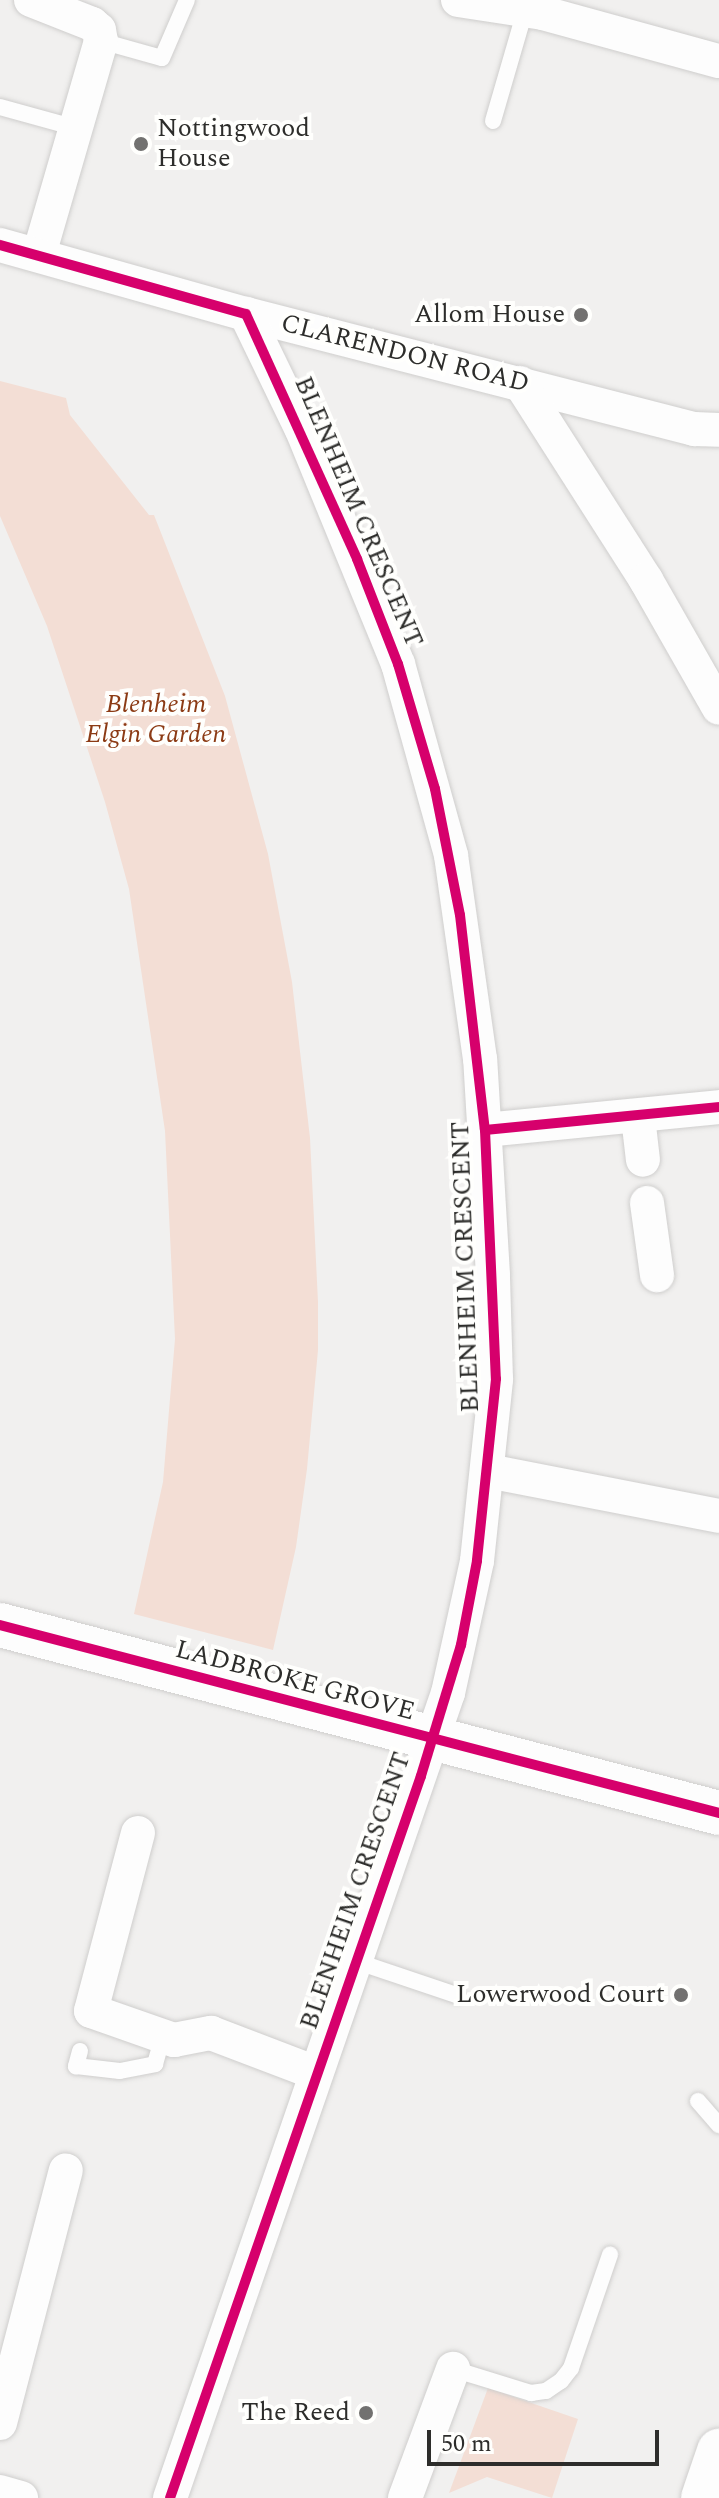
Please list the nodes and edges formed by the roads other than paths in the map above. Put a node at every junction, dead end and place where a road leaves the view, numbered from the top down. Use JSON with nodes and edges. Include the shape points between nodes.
{"nodes":[{"id":1,"x":31,"y":0,"type":"edge"},
{"id":2,"x":187,"y":0,"type":"edge"},
{"id":3,"x":458,"y":0,"type":"edge"},
{"id":4,"x":538,"y":8,"type":"edge"},
{"id":5,"x":101,"y":41,"type":"junction"},
{"id":6,"x":719,"y":61,"type":"edge"},
{"id":7,"x":0,"y":107,"type":"edge"},
{"id":8,"x":493,"y":121,"type":"dead end"},
{"id":9,"x":76,"y":128,"type":"junction"},
{"id":10,"x":0,"y":245,"type":"edge"},
{"id":11,"x":39,"y":254,"type":"junction"},
{"id":12,"x":246,"y":314,"type":"junction"},
{"id":13,"x":520,"y":383,"type":"junction"},
{"id":14,"x":719,"y":430,"type":"edge"},
{"id":15,"x":719,"y":708,"type":"edge"},
{"id":16,"x":719,"y":1107,"type":"edge"},
{"id":17,"x":638,"y":1117,"type":"junction"},
{"id":18,"x":485,"y":1130,"type":"junction"},
{"id":19,"x":643,"y":1160,"type":"dead end"},
{"id":20,"x":647,"y":1203,"type":"dead end"},
{"id":21,"x":657,"y":1275,"type":"dead end"},
{"id":22,"x":488,"y":1471,"type":"junction"},
{"id":23,"x":719,"y":1516,"type":"edge"},
{"id":24,"x":0,"y":1625,"type":"edge"},
{"id":25,"x":433,"y":1740,"type":"junction"},
{"id":26,"x":719,"y":1813,"type":"edge"},
{"id":27,"x":138,"y":1833,"type":"dead end"},
{"id":28,"x":355,"y":1961,"type":"junction"},
{"id":29,"x":456,"y":1995,"type":"dead end"},
{"id":30,"x":163,"y":2036,"type":"junction"},
{"id":31,"x":80,"y":2051,"type":"dead end"},
{"id":32,"x":316,"y":2073,"type":"junction"},
{"id":33,"x":698,"y":2101,"type":"dead end"},
{"id":34,"x":719,"y":2125,"type":"edge"},
{"id":35,"x":66,"y":2170,"type":"dead end"},
{"id":36,"x":610,"y":2255,"type":"dead end"},
{"id":37,"x":453,"y":2369,"type":"joint"},
{"id":38,"x":0,"y":2423,"type":"edge"},
{"id":39,"x":719,"y":2451,"type":"edge"},
{"id":40,"x":0,"y":2492,"type":"edge"},
{"id":41,"x":21,"y":2498,"type":"edge"},
{"id":42,"x":170,"y":2498,"type":"edge"},
{"id":43,"x":405,"y":2498,"type":"edge"},
{"id":44,"x":703,"y":2498,"type":"edge"}],
"edges":[{"from":1,"to":5,"type":"street","via":[[92,24]]},
{"from":2,"to":5,"type":"lane","via":[[162,58]]},
{"from":3,"to":4,"type":"street"},
{"from":4,"to":6,"type":"street"},
{"from":4,"to":8,"type":"lane"},
{"from":5,"to":9,"type":"street"},
{"from":7,"to":9,"type":"lane"},
{"from":9,"to":11,"type":"street"},
{"from":10,"to":11,"type":"street","name":"CLARENDON ROAD"},
{"from":11,"to":12,"type":"street","name":"CLARENDON ROAD"},
{"from":12,"to":13,"type":"street","name":"CLARENDON ROAD"},
{"from":12,"to":18,"type":"street","name":"BLENHEIM CRESCENT","via":[[357,559],[398,664],[432,776],[453,870]]},
{"from":13,"to":14,"type":"street","name":"CLARENDON ROAD","via":[[694,429]]},
{"from":13,"to":15,"type":"street","via":[[646,580]]},
{"from":16,"to":17,"type":"street"},
{"from":17,"to":18,"type":"street"},
{"from":17,"to":19,"type":"street"},
{"from":18,"to":22,"type":"street","name":"BLENHEIM CRESCENT","via":[[496,1379]]},
{"from":20,"to":21,"type":"street"},
{"from":22,"to":23,"type":"street"},
{"from":22,"to":25,"type":"street","name":"BLENHEIM CRESCENT","via":[[461,1645]]},
{"from":24,"to":25,"type":"main road","name":"LADBROKE GROVE"},
{"from":25,"to":26,"type":"main road","name":"LADBROKE GROVE"},
{"from":25,"to":28,"type":"street","name":"BLENHEIM CRESCENT"},
{"from":27,"to":30,"type":"street","via":[[89,2019]]},
{"from":28,"to":29,"type":"lane"},
{"from":28,"to":32,"type":"street","name":"BLENHEIM CRESCENT"},
{"from":30,"to":31,"type":"lane","via":[[155,2064],[120,2071],[76,2066]]},
{"from":30,"to":32,"type":"street","via":[[174,2040],[211,2033]]},
{"from":32,"to":42,"type":"street","name":"BLENHEIM CRESCENT"},
{"from":33,"to":34,"type":"lane"},
{"from":35,"to":38,"type":"street"},
{"from":36,"to":37,"type":"lane","via":[[571,2368],[561,2381],[531,2393]]},
{"from":37,"to":43,"type":"street"},
{"from":39,"to":44,"type":"main road"},
{"from":40,"to":41,"type":"street"}]}
